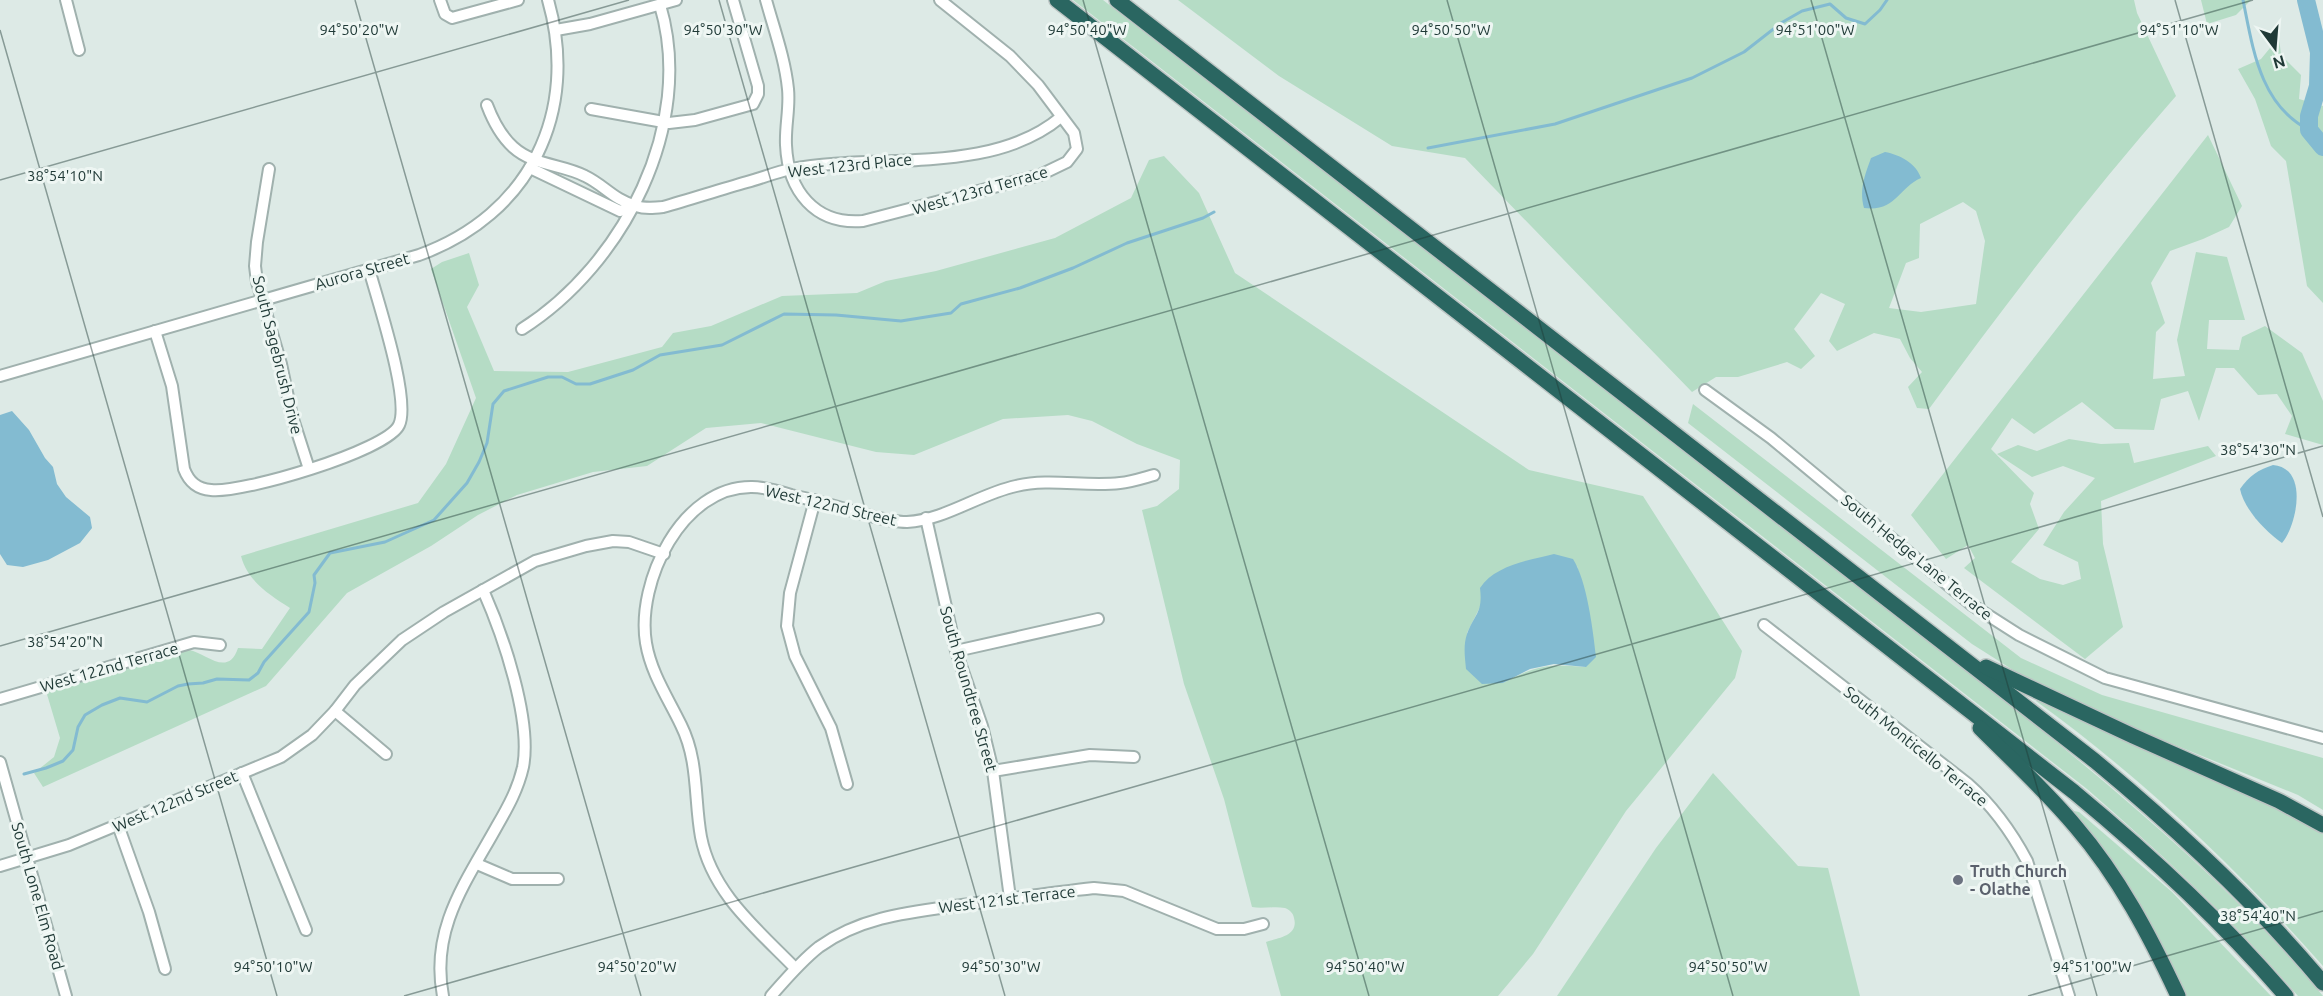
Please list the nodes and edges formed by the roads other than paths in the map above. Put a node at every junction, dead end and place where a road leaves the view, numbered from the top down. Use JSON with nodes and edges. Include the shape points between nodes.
{"nodes":[{"id":1,"x":66,"y":0,"type":"edge"},
{"id":2,"x":440,"y":0,"type":"edge"},
{"id":3,"x":518,"y":0,"type":"edge"},
{"id":4,"x":548,"y":0,"type":"edge"},
{"id":5,"x":676,"y":0,"type":"edge"},
{"id":6,"x":733,"y":0,"type":"edge"},
{"id":7,"x":766,"y":0,"type":"edge"},
{"id":8,"x":940,"y":0,"type":"edge"},
{"id":9,"x":1057,"y":0,"type":"edge"},
{"id":10,"x":1117,"y":0,"type":"edge"},
{"id":11,"x":660,"y":4,"type":"junction"},
{"id":12,"x":556,"y":30,"type":"junction"},
{"id":13,"x":79,"y":50,"type":"dead end"},
{"id":14,"x":487,"y":105,"type":"dead end"},
{"id":15,"x":591,"y":109,"type":"dead end"},
{"id":16,"x":1061,"y":117,"type":"junction"},
{"id":17,"x":663,"y":122,"type":"junction"},
{"id":18,"x":543,"y":143,"type":"junction"},
{"id":19,"x":532,"y":164,"type":"junction"},
{"id":20,"x":562,"y":167,"type":"junction"},
{"id":21,"x":268,"y":169,"type":"dead end"},
{"id":22,"x":790,"y":170,"type":"junction"},
{"id":23,"x":635,"y":206,"type":"junction"},
{"id":24,"x":369,"y":269,"type":"junction"},
{"id":25,"x":262,"y":300,"type":"junction"},
{"id":26,"x":522,"y":329,"type":"dead end"},
{"id":27,"x":155,"y":331,"type":"junction"},
{"id":28,"x":0,"y":376,"type":"edge"},
{"id":29,"x":1705,"y":390,"type":"dead end"},
{"id":30,"x":309,"y":469,"type":"junction"},
{"id":31,"x":1154,"y":475,"type":"dead end"},
{"id":32,"x":815,"y":500,"type":"junction"},
{"id":33,"x":926,"y":518,"type":"junction"},
{"id":34,"x":664,"y":554,"type":"junction"},
{"id":35,"x":483,"y":590,"type":"junction"},
{"id":36,"x":1098,"y":619,"type":"dead end"},
{"id":37,"x":1764,"y":625,"type":"dead end"},
{"id":38,"x":220,"y":645,"type":"dead end"},
{"id":39,"x":956,"y":651,"type":"junction"},
{"id":40,"x":1955,"y":652,"type":"junction"},
{"id":41,"x":1932,"y":681,"type":"junction"},
{"id":42,"x":0,"y":699,"type":"edge"},
{"id":43,"x":335,"y":711,"type":"junction"},
{"id":44,"x":2323,"y":738,"type":"edge"},
{"id":45,"x":386,"y":754,"type":"dead end"},
{"id":46,"x":1134,"y":757,"type":"dead end"},
{"id":47,"x":0,"y":762,"type":"edge"},
{"id":48,"x":993,"y":771,"type":"junction"},
{"id":49,"x":242,"y":773,"type":"junction"},
{"id":50,"x":847,"y":784,"type":"dead end"},
{"id":51,"x":118,"y":825,"type":"junction"},
{"id":52,"x":2323,"y":825,"type":"edge"},
{"id":53,"x":27,"y":857,"type":"junction"},
{"id":54,"x":477,"y":864,"type":"junction"},
{"id":55,"x":0,"y":866,"type":"edge"},
{"id":56,"x":558,"y":879,"type":"dead end"},
{"id":57,"x":1010,"y":898,"type":"junction"},
{"id":58,"x":1263,"y":924,"type":"dead end"},
{"id":59,"x":306,"y":930,"type":"dead end"},
{"id":60,"x":795,"y":968,"type":"junction"},
{"id":61,"x":165,"y":969,"type":"dead end"},
{"id":62,"x":2323,"y":983,"type":"edge"},
{"id":63,"x":66,"y":996,"type":"edge"},
{"id":64,"x":443,"y":996,"type":"edge"},
{"id":65,"x":771,"y":996,"type":"edge"},
{"id":66,"x":2069,"y":996,"type":"edge"},
{"id":67,"x":2178,"y":996,"type":"edge"},
{"id":68,"x":2286,"y":996,"type":"edge"}],
"edges":[{"from":1,"to":13,"type":"street"},
{"from":2,"to":3,"type":"street","via":[[450,18]]},
{"from":4,"to":12,"type":"street","name":"Aurora Street"},
{"from":5,"to":11,"type":"street"},
{"from":6,"to":17,"type":"street","via":[[758,86],[756,101],[695,120]]},
{"from":7,"to":22,"type":"street","via":[[788,88],[786,146]]},
{"from":8,"to":16,"type":"street","via":[[1010,56]]},
{"from":9,"to":41,"type":"highway"},
{"from":10,"to":40,"type":"highway"},
{"from":11,"to":12,"type":"street"},
{"from":11,"to":17,"type":"street","via":[[669,60]]},
{"from":12,"to":18,"type":"street","name":"Aurora Street","via":[[556,97]]},
{"from":14,"to":19,"type":"street","via":[[504,138]]},
{"from":15,"to":17,"type":"street"},
{"from":16,"to":22,"type":"street","name":"West 123rd Place","via":[[1045,131],[984,153]]},
{"from":16,"to":22,"type":"street","name":"West 123rd Terrace","via":[[1074,133],[1077,149],[1060,167],[1026,180],[863,221],[839,221],[809,205],[795,186]]},
{"from":17,"to":23,"type":"street","via":[[651,170]]},
{"from":18,"to":19,"type":"street","name":"Aurora Street"},
{"from":18,"to":20,"type":"street","via":[[549,157]]},
{"from":19,"to":20,"type":"street","name":"West 123rd Place"},
{"from":19,"to":23,"type":"street","name":"West 123rd Place","via":[[620,211]]},
{"from":19,"to":24,"type":"street","name":"Aurora Street","via":[[498,208],[458,238],[419,255]]},
{"from":20,"to":23,"type":"street","name":"West 123rd Place","via":[[587,176],[609,194]]},
{"from":21,"to":25,"type":"street","name":"South Sagebrush Drive","via":[[255,266]]},
{"from":22,"to":23,"type":"street","name":"West 123rd Place","via":[[663,207]]},
{"from":23,"to":26,"type":"street","via":[[599,261],[551,309]]},
{"from":24,"to":25,"type":"street","name":"Aurora Street"},
{"from":24,"to":30,"type":"street","via":[[389,341],[402,417],[398,428],[384,440]]},
{"from":25,"to":27,"type":"street","name":"Aurora Street"},
{"from":25,"to":30,"type":"street","name":"South Sagebrush Drive"},
{"from":27,"to":28,"type":"street","name":"Aurora Street"},
{"from":27,"to":30,"type":"street","via":[[172,386],[184,469],[195,485],[219,491]]},
{"from":29,"to":44,"type":"street","name":"South Hedge Lane Terrace","via":[[1771,438],[1972,605],[2019,635],[2105,678]]},
{"from":31,"to":33,"type":"street","name":"West 122nd Street","via":[[1122,483],[1018,486]]},
{"from":32,"to":33,"type":"street","name":"West 122nd Street","via":[[890,520],[910,522]]},
{"from":32,"to":34,"type":"street","name":"West 122nd Street","via":[[752,487],[720,494],[687,516]]},
{"from":32,"to":50,"type":"street","via":[[790,593],[787,626],[795,656],[831,728]]},
{"from":33,"to":39,"type":"street","name":"South Roundtree Street"},
{"from":34,"to":35,"type":"street","name":"West 122nd Street","via":[[629,542],[600,542],[535,561]]},
{"from":34,"to":60,"type":"street","via":[[647,599],[646,642],[653,669],[691,752],[704,846],[726,895]]},
{"from":35,"to":43,"type":"street","name":"West 122nd Street","via":[[402,640],[355,685]]},
{"from":35,"to":54,"type":"street","via":[[495,616],[521,709],[525,744],[514,796]]},
{"from":36,"to":39,"type":"street"},
{"from":37,"to":66,"type":"street","name":"South Monticello Terrace","via":[[1968,784],[1994,809],[2027,861]]},
{"from":38,"to":42,"type":"street","name":"West 122nd Terrace","via":[[194,642]]},
{"from":39,"to":48,"type":"street","name":"South Roundtree Street"},
{"from":40,"to":52,"type":"highway","via":[[2279,801]]},
{"from":40,"to":62,"type":"highway","via":[[2095,761],[2189,842],[2275,928]]},
{"from":41,"to":67,"type":"highway","via":[[2078,829],[2131,904]]},
{"from":41,"to":68,"type":"highway","via":[[2121,830],[2202,907]]},
{"from":43,"to":45,"type":"street"},
{"from":43,"to":49,"type":"street","name":"West 122nd Street","via":[[298,746]]},
{"from":46,"to":48,"type":"street","via":[[1090,755]]},
{"from":47,"to":53,"type":"street","name":"South Lone Elm Road"},
{"from":48,"to":57,"type":"street","name":"South Roundtree Street"},
{"from":49,"to":51,"type":"street","name":"West 122nd Street"},
{"from":49,"to":59,"type":"street"},
{"from":51,"to":53,"type":"street","name":"West 122nd Street"},
{"from":51,"to":61,"type":"street"},
{"from":53,"to":55,"type":"street","name":"West 122nd Street"},
{"from":53,"to":63,"type":"street","name":"South Lone Elm Road"},
{"from":54,"to":56,"type":"street","via":[[512,879]]},
{"from":54,"to":64,"type":"street","via":[[449,916],[442,938]]},
{"from":57,"to":58,"type":"street","name":"West 121st Terrace","via":[[1108,888],[1217,929]]},
{"from":57,"to":60,"type":"street","name":"West 121st Terrace","via":[[877,919],[829,941]]},
{"from":60,"to":65,"type":"street","name":"West 121st Terrace"}]}
